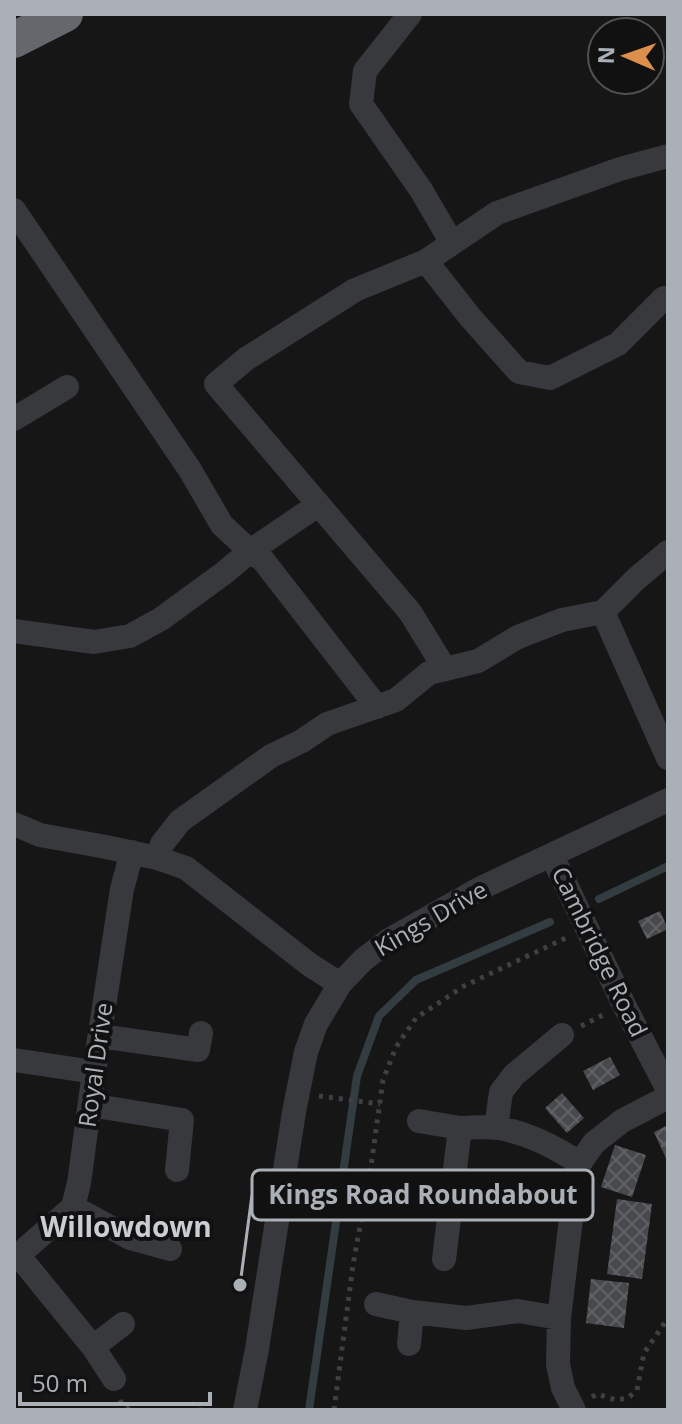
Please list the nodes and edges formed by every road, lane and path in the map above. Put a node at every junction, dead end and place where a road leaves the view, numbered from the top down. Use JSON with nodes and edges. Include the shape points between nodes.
{"nodes":[{"id":1,"x":65,"y":14,"type":"edge"},
{"id":2,"x":410,"y":14,"type":"edge"},
{"id":3,"x":14,"y":40,"type":"edge"},
{"id":4,"x":668,"y":156,"type":"edge"},
{"id":5,"x":14,"y":210,"type":"edge"},
{"id":6,"x":452,"y":243,"type":"junction"},
{"id":7,"x":426,"y":261,"type":"junction"},
{"id":8,"x":664,"y":298,"type":"dead end"},
{"id":9,"x":67,"y":387,"type":"dead end"},
{"id":10,"x":14,"y":419,"type":"edge"},
{"id":11,"x":318,"y":505,"type":"junction"},
{"id":12,"x":250,"y":551,"type":"junction"},
{"id":13,"x":668,"y":552,"type":"edge"},
{"id":14,"x":603,"y":612,"type":"junction"},
{"id":15,"x":14,"y":631,"type":"edge"},
{"id":16,"x":445,"y":669,"type":"junction"},
{"id":17,"x":377,"y":707,"type":"junction"},
{"id":18,"x":668,"y":758,"type":"edge"},
{"id":19,"x":668,"y":800,"type":"edge"},
{"id":20,"x":14,"y":824,"type":"edge"},
{"id":21,"x":132,"y":852,"type":"junction"},
{"id":22,"x":552,"y":856,"type":"junction"},
{"id":23,"x":157,"y":858,"type":"junction"},
{"id":24,"x":340,"y":984,"type":"junction"},
{"id":25,"x":624,"y":1005,"type":"junction"},
{"id":26,"x":201,"y":1033,"type":"dead end"},
{"id":27,"x":562,"y":1035,"type":"joint"},
{"id":28,"x":100,"y":1036,"type":"junction"},
{"id":29,"x":14,"y":1060,"type":"edge"},
{"id":30,"x":94,"y":1072,"type":"junction"},
{"id":31,"x":668,"y":1090,"type":"edge"},
{"id":32,"x":668,"y":1097,"type":"edge"},
{"id":33,"x":338,"y":1099,"type":"dead end"},
{"id":34,"x":380,"y":1104,"type":"dead end"},
{"id":35,"x":90,"y":1105,"type":"junction"},
{"id":36,"x":419,"y":1121,"type":"dead end"},
{"id":37,"x":460,"y":1128,"type":"junction"},
{"id":38,"x":496,"y":1128,"type":"junction"},
{"id":39,"x":580,"y":1163,"type":"junction"},
{"id":40,"x":177,"y":1170,"type":"dead end"},
{"id":41,"x":73,"y":1207,"type":"junction"},
{"id":42,"x":170,"y":1249,"type":"dead end"},
{"id":43,"x":16,"y":1257,"type":"edge"},
{"id":44,"x":444,"y":1259,"type":"dead end"},
{"id":45,"x":376,"y":1304,"type":"dead end"},
{"id":46,"x":412,"y":1312,"type":"junction"},
{"id":47,"x":559,"y":1318,"type":"junction"},
{"id":48,"x":668,"y":1318,"type":"edge"},
{"id":49,"x":123,"y":1324,"type":"dead end"},
{"id":50,"x":409,"y":1344,"type":"dead end"},
{"id":51,"x":93,"y":1347,"type":"junction"},
{"id":52,"x":114,"y":1379,"type":"dead end"},
{"id":53,"x":580,"y":1406,"type":"edge"},
{"id":54,"x":199,"y":1410,"type":"edge"},
{"id":55,"x":206,"y":1410,"type":"edge"},
{"id":56,"x":245,"y":1410,"type":"edge"}],
"edges":[{"from":1,"to":3,"type":"highway"},
{"from":2,"to":6,"type":"street","via":[[365,71],[361,104]]},
{"from":4,"to":6,"type":"street","via":[[497,213]]},
{"from":5,"to":12,"type":"street","via":[[222,525]]},
{"from":6,"to":7,"type":"street"},
{"from":7,"to":8,"type":"street","via":[[519,372],[550,378],[618,344]]},
{"from":7,"to":11,"type":"street","via":[[355,290],[216,384]]},
{"from":9,"to":10,"type":"street"},
{"from":11,"to":12,"type":"street"},
{"from":11,"to":16,"type":"street","via":[[410,612]]},
{"from":12,"to":15,"type":"street","via":[[161,619],[130,636],[94,642]]},
{"from":12,"to":17,"type":"street","via":[[263,560]]},
{"from":13,"to":14,"type":"street"},
{"from":14,"to":16,"type":"street","via":[[562,620],[518,637],[478,661]]},
{"from":14,"to":18,"type":"street"},
{"from":16,"to":17,"type":"street","via":[[429,673],[396,700]]},
{"from":17,"to":23,"type":"street","via":[[327,724],[271,756],[180,821]]},
{"from":19,"to":22,"type":"street","name":"Kings Drive"},
{"from":20,"to":21,"type":"street","via":[[40,835]]},
{"from":21,"to":23,"type":"street"},
{"from":21,"to":28,"type":"street","name":"Royal Drive"},
{"from":22,"to":24,"type":"street","name":"Kings Drive","via":[[481,888],[389,940]]},
{"from":22,"to":25,"type":"street","name":"Cambridge Road"},
{"from":23,"to":24,"type":"street","via":[[186,868]]},
{"from":24,"to":56,"type":"street","name":"Kings Drive","via":[[316,1024],[303,1067]]},
{"from":25,"to":27,"type":"path"},
{"from":25,"to":31,"type":"street","name":"Cambridge Road"},
{"from":26,"to":28,"type":"street","via":[[198,1050]]},
{"from":27,"to":38,"type":"street","via":[[501,1092]]},
{"from":28,"to":30,"type":"street","name":"Royal Drive"},
{"from":29,"to":30,"type":"street"},
{"from":30,"to":35,"type":"street","name":"Royal Drive"},
{"from":32,"to":39,"type":"street","via":[[622,1121],[594,1143]]},
{"from":33,"to":34,"type":"path"},
{"from":35,"to":40,"type":"street","via":[[182,1120]]},
{"from":35,"to":41,"type":"street","name":"Royal Drive"},
{"from":36,"to":37,"type":"street"},
{"from":37,"to":38,"type":"street"},
{"from":37,"to":44,"type":"street"},
{"from":38,"to":39,"type":"street","via":[[547,1143]]},
{"from":39,"to":47,"type":"street"},
{"from":41,"to":42,"type":"street","via":[[130,1238]]},
{"from":41,"to":43,"type":"street"},
{"from":43,"to":51,"type":"street"},
{"from":45,"to":46,"type":"street"},
{"from":46,"to":47,"type":"street","via":[[466,1318],[518,1311]]},
{"from":46,"to":50,"type":"street"},
{"from":47,"to":53,"type":"street","via":[[563,1388]]},
{"from":48,"to":53,"type":"path","via":[[644,1353],[637,1390],[616,1400],[597,1394]]},
{"from":49,"to":51,"type":"street"},
{"from":51,"to":52,"type":"street"},
{"from":54,"to":55,"type":"path"}]}
